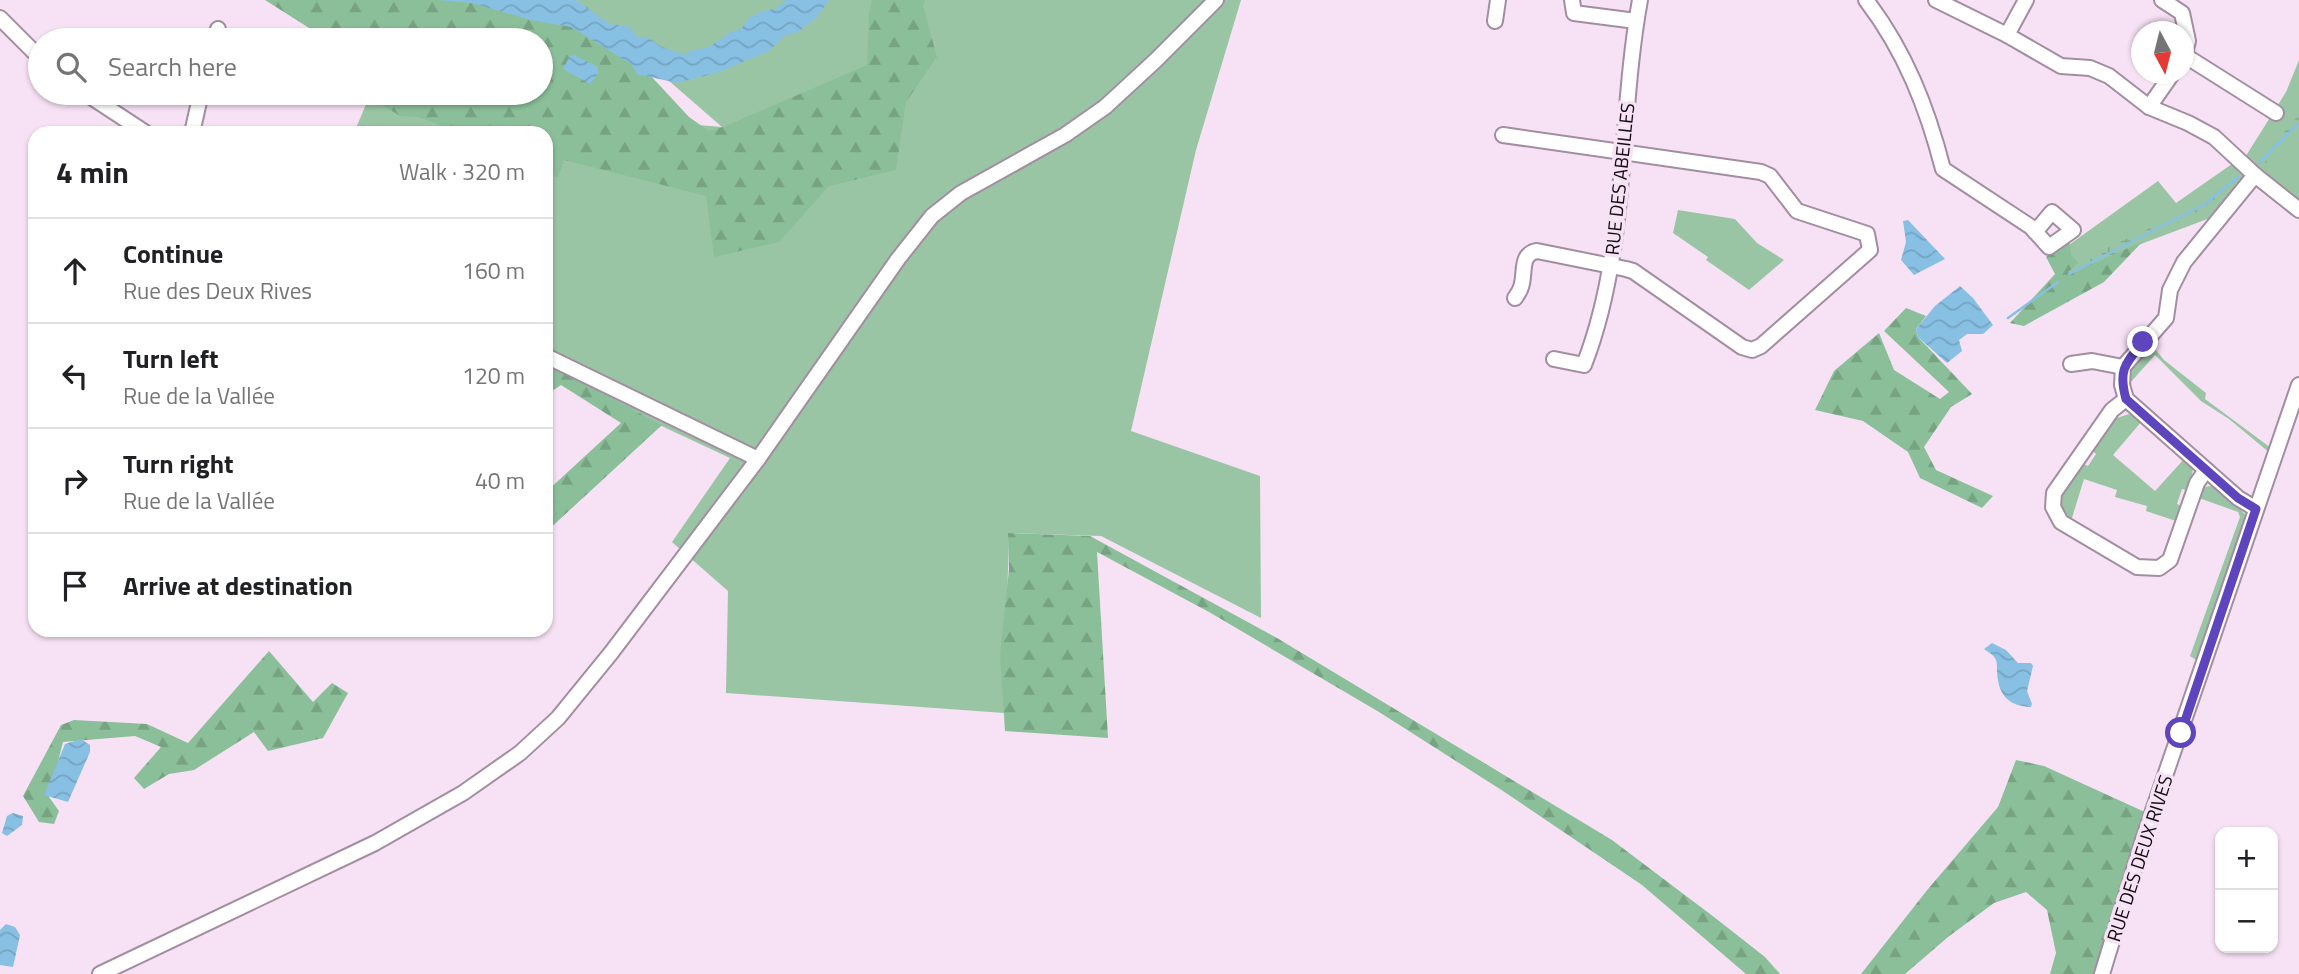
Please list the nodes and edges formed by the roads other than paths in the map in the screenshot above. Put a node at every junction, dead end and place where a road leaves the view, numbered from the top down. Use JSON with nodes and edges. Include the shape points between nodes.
{"nodes":[{"id":1,"x":1497,"y":0,"type":"edge"},
{"id":2,"x":1572,"y":0,"type":"edge"},
{"id":3,"x":1640,"y":0,"type":"edge"},
{"id":4,"x":1866,"y":0,"type":"edge"},
{"id":5,"x":1936,"y":0,"type":"edge"},
{"id":6,"x":2026,"y":0,"type":"edge"},
{"id":7,"x":2162,"y":0,"type":"edge"},
{"id":8,"x":1213,"y":3,"type":"edge"},
{"id":9,"x":0,"y":18,"type":"edge"},
{"id":10,"x":1495,"y":21,"type":"dead end"},
{"id":11,"x":1636,"y":21,"type":"junction"},
{"id":12,"x":2184,"y":21,"type":"edge"},
{"id":13,"x":2007,"y":35,"type":"junction"},
{"id":14,"x":28,"y":46,"type":"edge"},
{"id":15,"x":2194,"y":61,"type":"edge"},
{"id":16,"x":2165,"y":84,"type":"edge"},
{"id":17,"x":103,"y":105,"type":"edge"},
{"id":18,"x":198,"y":105,"type":"edge"},
{"id":19,"x":2149,"y":107,"type":"junction"},
{"id":20,"x":2276,"y":113,"type":"dead end"},
{"id":21,"x":135,"y":126,"type":"edge"},
{"id":22,"x":194,"y":126,"type":"edge"},
{"id":23,"x":1503,"y":135,"type":"dead end"},
{"id":24,"x":1622,"y":152,"type":"junction"},
{"id":25,"x":2255,"y":175,"type":"junction"},
{"id":26,"x":2299,"y":209,"type":"edge"},
{"id":27,"x":2035,"y":232,"type":"dead end"},
{"id":28,"x":1610,"y":266,"type":"junction"},
{"id":29,"x":1515,"y":298,"type":"dead end"},
{"id":30,"x":553,"y":359,"type":"edge"},
{"id":31,"x":1554,"y":359,"type":"dead end"},
{"id":32,"x":2071,"y":364,"type":"dead end"},
{"id":33,"x":2123,"y":367,"type":"junction"},
{"id":34,"x":2299,"y":385,"type":"edge"},
{"id":35,"x":2126,"y":399,"type":"junction"},
{"id":36,"x":758,"y":459,"type":"junction"},
{"id":37,"x":2206,"y":470,"type":"junction"},
{"id":38,"x":2256,"y":509,"type":"junction"},
{"id":39,"x":100,"y":974,"type":"edge"},
{"id":40,"x":2102,"y":974,"type":"edge"}],
"edges":[{"from":1,"to":10,"type":"street"},
{"from":2,"to":11,"type":"street","via":[[1574,13]]},
{"from":3,"to":11,"type":"street","name":"RUE DES ABEILLES"},
{"from":4,"to":27,"type":"street","via":[[1911,71],[1943,169]]},
{"from":5,"to":13,"type":"street"},
{"from":6,"to":13,"type":"street"},
{"from":7,"to":12,"type":"street","via":[[2182,13]]},
{"from":8,"to":36,"type":"street","via":[[1105,107],[1065,135],[961,193],[932,216]]},
{"from":9,"to":14,"type":"street"},
{"from":11,"to":24,"type":"street","name":"RUE DES ABEILLES"},
{"from":13,"to":19,"type":"street","via":[[2061,66],[2090,68],[2109,76]]},
{"from":15,"to":20,"type":"street"},
{"from":16,"to":19,"type":"street"},
{"from":17,"to":21,"type":"street"},
{"from":18,"to":22,"type":"street"},
{"from":19,"to":25,"type":"street","via":[[2214,137]]},
{"from":23,"to":24,"type":"street"},
{"from":24,"to":28,"type":"street","name":"RUE DES ABEILLES"},
{"from":24,"to":28,"type":"street","via":[[1761,172],[1770,176],[1797,211],[1867,234],[1870,250],[1752,350],[1633,271]]},
{"from":25,"to":26,"type":"street"},
{"from":25,"to":33,"type":"street","via":[[2184,262],[2170,290],[2166,318]]},
{"from":28,"to":29,"type":"street","via":[[1531,252]]},
{"from":28,"to":31,"type":"street","name":"RUE DES ABEILLES","via":[[1594,343],[1584,365]]},
{"from":30,"to":36,"type":"street"},
{"from":32,"to":33,"type":"street","via":[[2092,361]]},
{"from":33,"to":35,"type":"street"},
{"from":34,"to":38,"type":"street","name":"RUE DES DEUX RIVES"},
{"from":35,"to":37,"type":"street"},
{"from":35,"to":37,"type":"street","via":[[2112,410],[2054,493],[2053,507],[2061,522],[2137,567],[2159,568],[2170,560],[2197,483]]},
{"from":36,"to":39,"type":"street","via":[[611,653],[558,718],[520,753],[451,800],[375,843]]},
{"from":37,"to":38,"type":"street"},
{"from":38,"to":40,"type":"street","name":"RUE DES DEUX RIVES"}]}
